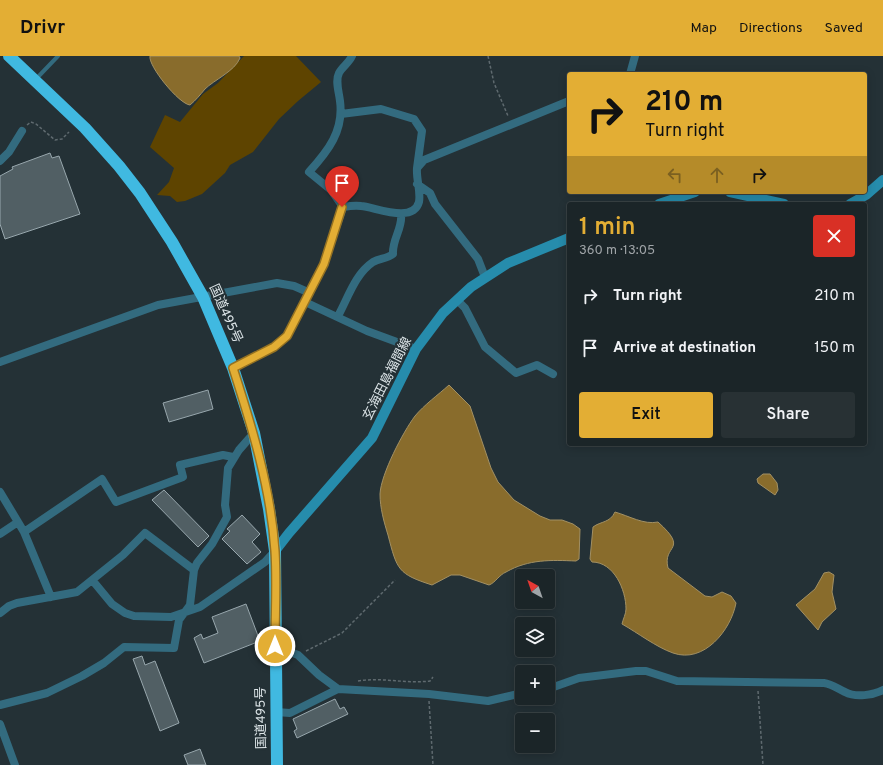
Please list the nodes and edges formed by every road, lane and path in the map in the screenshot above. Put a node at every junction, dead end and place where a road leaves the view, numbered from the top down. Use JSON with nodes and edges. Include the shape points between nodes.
{"nodes":[{"id":1,"x":9,"y":56,"type":"edge"},
{"id":2,"x":58,"y":56,"type":"edge"},
{"id":3,"x":352,"y":56,"type":"edge"},
{"id":4,"x":488,"y":56,"type":"edge"},
{"id":5,"x":636,"y":56,"type":"edge"},
{"id":6,"x":631,"y":72,"type":"edge"},
{"id":7,"x":34,"y":80,"type":"junction"},
{"id":8,"x":567,"y":102,"type":"edge"},
{"id":9,"x":341,"y":114,"type":"junction"},
{"id":10,"x":512,"y":125,"type":"junction"},
{"id":11,"x":22,"y":131,"type":"joint"},
{"id":12,"x":69,"y":132,"type":"dead end"},
{"id":13,"x":0,"y":161,"type":"edge"},
{"id":14,"x":416,"y":168,"type":"junction"},
{"id":15,"x":883,"y":180,"type":"edge"},
{"id":16,"x":417,"y":184,"type":"junction"},
{"id":17,"x":867,"y":193,"type":"edge"},
{"id":18,"x":689,"y":194,"type":"edge"},
{"id":19,"x":739,"y":194,"type":"edge"},
{"id":20,"x":866,"y":194,"type":"edge"},
{"id":21,"x":665,"y":202,"type":"edge"},
{"id":22,"x":775,"y":202,"type":"edge"},
{"id":23,"x":853,"y":202,"type":"edge"},
{"id":24,"x":342,"y":207,"type":"junction"},
{"id":25,"x":401,"y":214,"type":"junction"},
{"id":26,"x":567,"y":239,"type":"edge"},
{"id":27,"x":485,"y":277,"type":"junction"},
{"id":28,"x":310,"y":293,"type":"junction"},
{"id":29,"x":203,"y":297,"type":"junction"},
{"id":30,"x":457,"y":300,"type":"junction"},
{"id":31,"x":305,"y":302,"type":"junction"},
{"id":32,"x":338,"y":316,"type":"junction"},
{"id":33,"x":416,"y":349,"type":"junction"},
{"id":34,"x":0,"y":362,"type":"edge"},
{"id":35,"x":233,"y":368,"type":"junction"},
{"id":36,"x":553,"y":374,"type":"dead end"},
{"id":37,"x":254,"y":433,"type":"junction"},
{"id":38,"x":233,"y":457,"type":"junction"},
{"id":39,"x":0,"y":492,"type":"edge"},
{"id":40,"x":18,"y":522,"type":"junction"},
{"id":41,"x":24,"y":532,"type":"junction"},
{"id":42,"x":0,"y":534,"type":"edge"},
{"id":43,"x":275,"y":551,"type":"junction"},
{"id":44,"x":194,"y":570,"type":"junction"},
{"id":45,"x":395,"y":580,"type":"dead end"},
{"id":46,"x":93,"y":581,"type":"junction"},
{"id":47,"x":51,"y":597,"type":"junction"},
{"id":48,"x":0,"y":612,"type":"edge"},
{"id":49,"x":184,"y":614,"type":"junction"},
{"id":50,"x":275,"y":646,"type":"junction"},
{"id":51,"x":298,"y":655,"type":"junction"},
{"id":52,"x":433,"y":677,"type":"dead end"},
{"id":53,"x":758,"y":681,"type":"junction"},
{"id":54,"x":355,"y":682,"type":"dead end"},
{"id":55,"x":555,"y":687,"type":"edge"},
{"id":56,"x":338,"y":689,"type":"junction"},
{"id":57,"x":883,"y":690,"type":"edge"},
{"id":58,"x":429,"y":694,"type":"junction"},
{"id":59,"x":515,"y":695,"type":"edge"},
{"id":60,"x":0,"y":705,"type":"edge"},
{"id":61,"x":276,"y":712,"type":"junction"},
{"id":62,"x":0,"y":724,"type":"edge"},
{"id":63,"x":15,"y":765,"type":"edge"},
{"id":64,"x":277,"y":765,"type":"edge"},
{"id":65,"x":433,"y":765,"type":"edge"},
{"id":66,"x":763,"y":765,"type":"edge"}],
"edges":[{"from":1,"to":7,"type":"highway","name":"国道495号"},
{"from":2,"to":7,"type":"lane"},
{"from":3,"to":9,"type":"street","via":[[339,72],[337,81]]},
{"from":4,"to":10,"type":"path","via":[[494,83]]},
{"from":5,"to":6,"type":"street"},
{"from":7,"to":29,"type":"highway","name":"国道495号","via":[[85,128],[119,166],[172,242]]},
{"from":8,"to":10,"type":"street"},
{"from":9,"to":14,"type":"street","via":[[381,109],[414,119],[422,131]]},
{"from":9,"to":24,"type":"street","via":[[330,147],[308,172],[332,190]]},
{"from":10,"to":14,"type":"street","via":[[424,160]]},
{"from":11,"to":12,"type":"path","via":[[32,122],[55,140],[62,139]]},
{"from":11,"to":13,"type":"street"},
{"from":14,"to":16,"type":"street"},
{"from":15,"to":17,"type":"main road"},
{"from":16,"to":25,"type":"street","via":[[419,194],[416,207]]},
{"from":16,"to":27,"type":"street","via":[[430,194],[434,204],[478,259]]},
{"from":18,"to":21,"type":"main road"},
{"from":19,"to":22,"type":"main road"},
{"from":20,"to":23,"type":"main road"},
{"from":24,"to":25,"type":"street","via":[[362,206]]},
{"from":24,"to":28,"type":"street","via":[[324,264]]},
{"from":25,"to":32,"type":"street","via":[[402,220],[392,245],[393,254],[374,261],[365,269]]},
{"from":26,"to":27,"type":"main road","name":"玄海田島福間線","via":[[508,263]]},
{"from":27,"to":30,"type":"main road","name":"玄海田島福間線"},
{"from":28,"to":29,"type":"street","via":[[294,286],[277,283]]},
{"from":28,"to":31,"type":"street"},
{"from":29,"to":34,"type":"street","via":[[158,305]]},
{"from":29,"to":35,"type":"highway","name":"国道495号"},
{"from":30,"to":33,"type":"main road","name":"玄海田島福間線","via":[[438,319]]},
{"from":30,"to":36,"type":"street","via":[[468,313],[485,347],[516,373],[537,365]]},
{"from":31,"to":32,"type":"street"},
{"from":31,"to":35,"type":"street","via":[[287,336],[274,347]]},
{"from":32,"to":33,"type":"street","via":[[367,331]]},
{"from":33,"to":43,"type":"main road","name":"玄海田島福間線","via":[[372,438]]},
{"from":35,"to":37,"type":"highway","name":"国道495号"},
{"from":37,"to":38,"type":"street"},
{"from":37,"to":43,"type":"highway","name":"国道495号"},
{"from":38,"to":41,"type":"street","via":[[223,455],[180,465],[183,477],[116,502],[102,478]]},
{"from":38,"to":44,"type":"street","via":[[226,478],[225,523]]},
{"from":39,"to":40,"type":"street"},
{"from":40,"to":41,"type":"street"},
{"from":40,"to":42,"type":"street"},
{"from":41,"to":47,"type":"street"},
{"from":43,"to":49,"type":"street","via":[[265,562],[200,607]]},
{"from":43,"to":50,"type":"highway","name":"国道495号"},
{"from":44,"to":46,"type":"street","via":[[145,532]]},
{"from":44,"to":49,"type":"street","via":[[190,605]]},
{"from":45,"to":51,"type":"path","via":[[342,633]]},
{"from":46,"to":47,"type":"street","via":[[77,592]]},
{"from":46,"to":49,"type":"street","via":[[112,604],[125,613],[134,616],[170,617]]},
{"from":47,"to":48,"type":"street","via":[[17,603]]},
{"from":49,"to":60,"type":"street","via":[[179,620],[174,648],[124,647],[104,663],[47,693]]},
{"from":50,"to":51,"type":"street"},
{"from":50,"to":61,"type":"highway","name":"国道495号"},
{"from":51,"to":56,"type":"street"},
{"from":52,"to":54,"type":"path","via":[[430,681],[419,682],[372,679]]},
{"from":53,"to":55,"type":"street","via":[[677,680],[646,671],[636,671],[579,678]]},
{"from":53,"to":57,"type":"street","via":[[824,683],[846,693],[858,695],[874,695]]},
{"from":53,"to":66,"type":"path"},
{"from":56,"to":58,"type":"street"},
{"from":56,"to":61,"type":"street","via":[[290,713]]},
{"from":58,"to":59,"type":"street","via":[[488,701]]},
{"from":58,"to":65,"type":"path"},
{"from":61,"to":64,"type":"highway","name":"国道495号"},
{"from":62,"to":63,"type":"street"}]}
